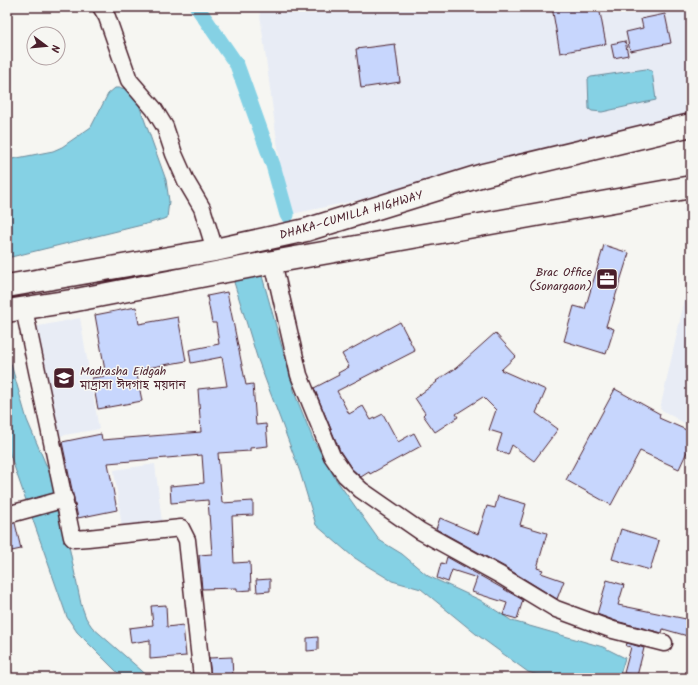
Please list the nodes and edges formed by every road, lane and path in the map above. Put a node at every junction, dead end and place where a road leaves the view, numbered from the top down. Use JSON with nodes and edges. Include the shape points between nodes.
{"nodes":[{"id":1,"x":101,"y":7,"type":"edge"},
{"id":2,"x":691,"y":125,"type":"edge"},
{"id":3,"x":691,"y":187,"type":"edge"},
{"id":4,"x":215,"y":250,"type":"junction"},
{"id":5,"x":272,"y":262,"type":"junction"},
{"id":6,"x":7,"y":286,"type":"edge"},
{"id":7,"x":15,"y":310,"type":"edge"},
{"id":8,"x":65,"y":499,"type":"junction"},
{"id":9,"x":9,"y":514,"type":"edge"},
{"id":10,"x":664,"y":643,"type":"dead end"},
{"id":11,"x":202,"y":678,"type":"edge"}],
"edges":[{"from":1,"to":4,"type":"street","via":[[107,17],[129,80],[154,109],[165,127],[186,181],[202,208]]},
{"from":2,"to":4,"type":"highway","name":"DHAKA–CUMILLA HIGHWAY","via":[[483,175],[306,230]]},
{"from":3,"to":5,"type":"highway","name":"DHAKA–CUMILLA HIGHWAY"},
{"from":4,"to":6,"type":"highway","name":"DHAKA–CUMILLA HIGHWAY"},
{"from":5,"to":7,"type":"highway","name":"DHAKA–CUMILLA HIGHWAY"},
{"from":5,"to":10,"type":"street","via":[[299,375],[332,456],[344,475],[420,531],[556,609],[613,630]]},
{"from":7,"to":8,"type":"street"},
{"from":8,"to":9,"type":"street"},
{"from":8,"to":11,"type":"street","via":[[74,539],[181,528],[186,540]]}]}
